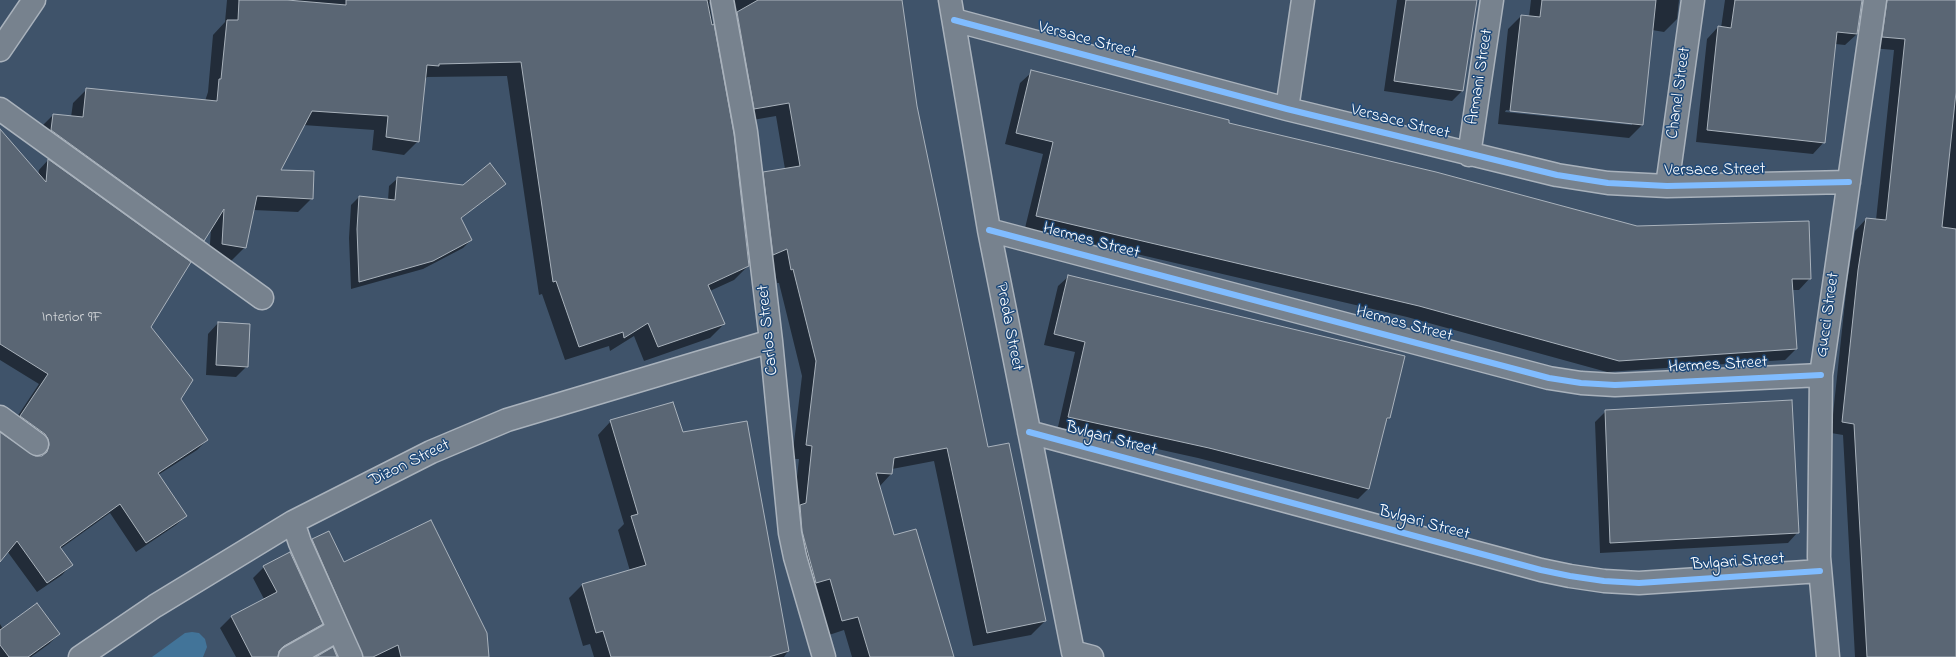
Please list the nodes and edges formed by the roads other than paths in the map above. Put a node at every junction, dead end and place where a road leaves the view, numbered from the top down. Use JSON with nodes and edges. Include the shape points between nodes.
{"nodes":[{"id":1,"x":34,"y":0,"type":"edge"},
{"id":2,"x":722,"y":0,"type":"edge"},
{"id":3,"x":1303,"y":0,"type":"edge"},
{"id":4,"x":1492,"y":0,"type":"edge"},
{"id":5,"x":1692,"y":0,"type":"edge"},
{"id":6,"x":1875,"y":0,"type":"edge"},
{"id":7,"x":952,"y":10,"type":"edge"},
{"id":8,"x":0,"y":50,"type":"edge"},
{"id":9,"x":0,"y":109,"type":"edge"},
{"id":10,"x":1287,"y":109,"type":"junction"},
{"id":11,"x":1469,"y":154,"type":"junction"},
{"id":12,"x":1849,"y":182,"type":"junction"},
{"id":13,"x":1667,"y":186,"type":"junction"},
{"id":14,"x":989,"y":230,"type":"junction"},
{"id":15,"x":262,"y":298,"type":"dead end"},
{"id":16,"x":771,"y":341,"type":"junction"},
{"id":17,"x":1821,"y":375,"type":"junction"},
{"id":18,"x":0,"y":417,"type":"edge"},
{"id":19,"x":1029,"y":432,"type":"junction"},
{"id":20,"x":37,"y":444,"type":"dead end"},
{"id":21,"x":293,"y":522,"type":"junction"},
{"id":22,"x":1820,"y":571,"type":"junction"},
{"id":23,"x":338,"y":630,"type":"junction"},
{"id":24,"x":1082,"y":654,"type":"edge"},
{"id":25,"x":80,"y":657,"type":"edge"},
{"id":26,"x":290,"y":657,"type":"edge"},
{"id":27,"x":350,"y":657,"type":"edge"},
{"id":28,"x":824,"y":657,"type":"edge"},
{"id":29,"x":1828,"y":657,"type":"edge"}],
"edges":[{"from":1,"to":8,"type":"street"},
{"from":2,"to":16,"type":"street","name":"Carlos Street","via":[[746,132]]},
{"from":3,"to":10,"type":"street"},
{"from":4,"to":11,"type":"street","name":"Armani Street"},
{"from":5,"to":13,"type":"street","name":"Chanel Street"},
{"from":6,"to":12,"type":"street","name":"Gucci Street"},
{"from":7,"to":10,"type":"street","name":"Versace Street"},
{"from":7,"to":14,"type":"street","name":"Prada Street"},
{"from":9,"to":15,"type":"street"},
{"from":10,"to":11,"type":"street","name":"Versace Street"},
{"from":11,"to":13,"type":"street","name":"Versace Street","via":[[1557,175],[1608,183]]},
{"from":12,"to":13,"type":"street","name":"Versace Street"},
{"from":12,"to":17,"type":"street","name":"Gucci Street"},
{"from":14,"to":17,"type":"street","name":"Hermes Street","via":[[1565,380],[1615,385]]},
{"from":14,"to":19,"type":"street","name":"Prada Street"},
{"from":16,"to":21,"type":"street","name":"Dizon Street","via":[[507,420],[431,452]]},
{"from":16,"to":28,"type":"street","name":"Carlos Street","via":[[790,533]]},
{"from":17,"to":22,"type":"street","name":"Gucci Street"},
{"from":18,"to":20,"type":"street"},
{"from":19,"to":22,"type":"street","name":"Bvlgari Street","via":[[1570,576],[1639,583]]},
{"from":19,"to":24,"type":"street","name":"Prada Street"},
{"from":21,"to":23,"type":"street"},
{"from":21,"to":25,"type":"street","name":"Dizon Street","via":[[155,606]]},
{"from":22,"to":29,"type":"street","name":"Gucci Street"},
{"from":23,"to":26,"type":"street"},
{"from":23,"to":27,"type":"street"}]}
